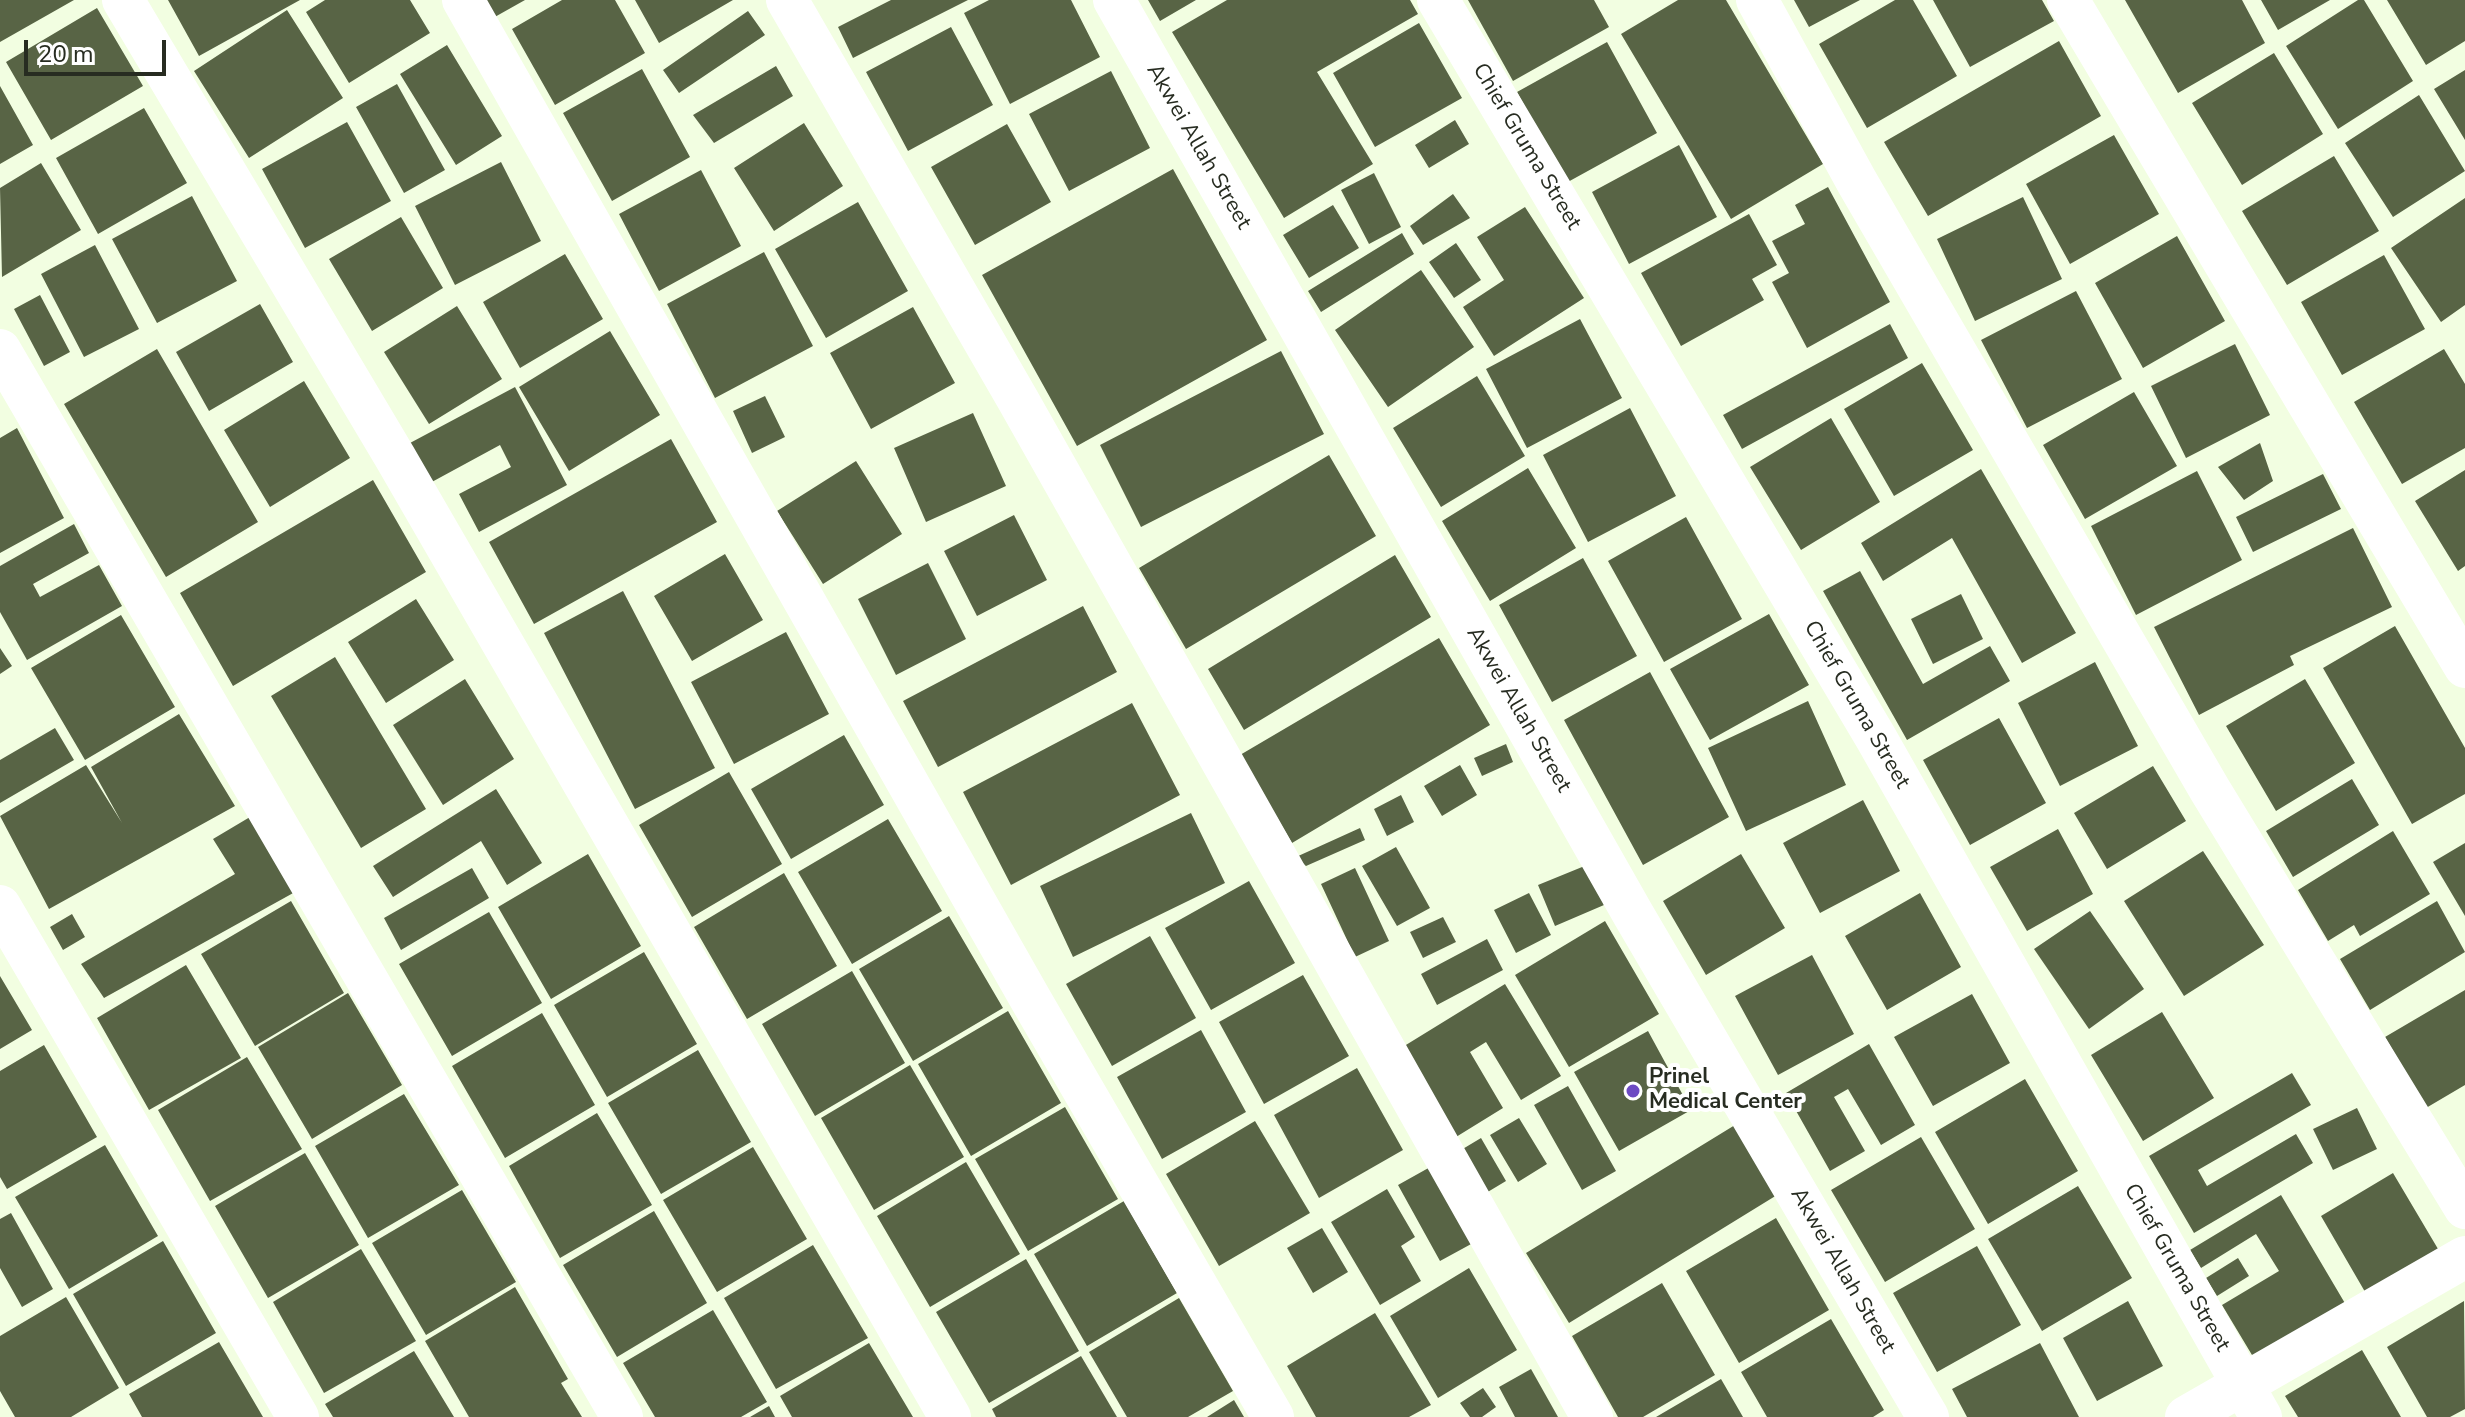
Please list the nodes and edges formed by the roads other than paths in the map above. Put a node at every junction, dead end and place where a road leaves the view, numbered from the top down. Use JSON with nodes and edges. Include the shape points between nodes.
{"nodes":[{"id":1,"x":123,"y":0,"type":"edge"},
{"id":2,"x":463,"y":0,"type":"edge"},
{"id":3,"x":787,"y":0,"type":"edge"},
{"id":4,"x":1114,"y":0,"type":"edge"},
{"id":5,"x":1438,"y":0,"type":"edge"},
{"id":6,"x":1757,"y":0,"type":"edge"},
{"id":7,"x":2068,"y":0,"type":"edge"},
{"id":8,"x":0,"y":350,"type":"edge"},
{"id":9,"x":2465,"y":667,"type":"edge"},
{"id":10,"x":0,"y":906,"type":"edge"},
{"id":11,"x":2465,"y":1208,"type":"edge"},
{"id":12,"x":2465,"y":1257,"type":"edge"},
{"id":13,"x":2252,"y":1401,"type":"edge"},
{"id":14,"x":298,"y":1417,"type":"edge"},
{"id":15,"x":622,"y":1417,"type":"edge"},
{"id":16,"x":950,"y":1417,"type":"edge"},
{"id":17,"x":1273,"y":1417,"type":"edge"},
{"id":18,"x":1592,"y":1417,"type":"edge"},
{"id":19,"x":1928,"y":1417,"type":"edge"},
{"id":20,"x":2186,"y":1417,"type":"edge"}],
"edges":[{"from":1,"to":16,"type":"street","via":[[395,457]]},
{"from":2,"to":17,"type":"street"},
{"from":3,"to":18,"type":"street"},
{"from":4,"to":19,"type":"street","name":"Akwei Allah Street","via":[[1633,914]]},
{"from":5,"to":13,"type":"street","name":"Chief Gruma Street","via":[[1876,738]]},
{"from":6,"to":11,"type":"street","via":[[2210,790]]},
{"from":7,"to":9,"type":"street"},
{"from":8,"to":15,"type":"street"},
{"from":10,"to":14,"type":"street"},
{"from":12,"to":13,"type":"street"},
{"from":13,"to":20,"type":"street"}]}
